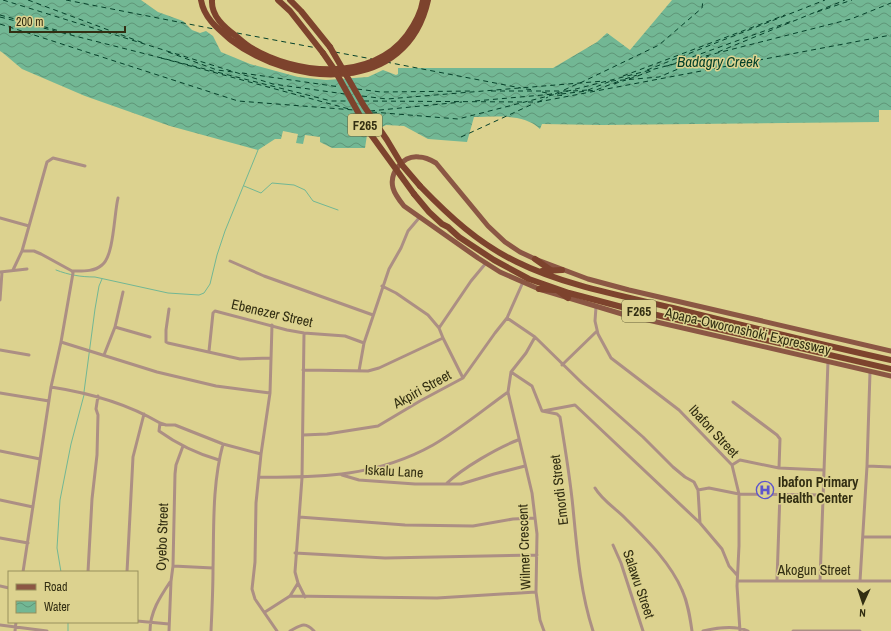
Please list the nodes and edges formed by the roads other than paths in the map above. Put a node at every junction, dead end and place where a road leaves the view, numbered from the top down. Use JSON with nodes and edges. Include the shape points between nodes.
{"nodes":[{"id":1,"x":201,"y":0,"type":"edge"},
{"id":2,"x":212,"y":0,"type":"edge"},
{"id":3,"x":278,"y":0,"type":"edge"},
{"id":4,"x":290,"y":0,"type":"edge"},
{"id":5,"x":423,"y":0,"type":"edge"},
{"id":6,"x":428,"y":0,"type":"edge"},
{"id":7,"x":85,"y":166,"type":"dead end"},
{"id":8,"x":118,"y":198,"type":"dead end"},
{"id":9,"x":0,"y":218,"type":"edge"},
{"id":10,"x":419,"y":218,"type":"junction"},
{"id":11,"x":29,"y":226,"type":"junction"},
{"id":12,"x":22,"y":251,"type":"junction"},
{"id":13,"x":535,"y":259,"type":"junction"},
{"id":14,"x":230,"y":261,"type":"dead end"},
{"id":15,"x":486,"y":263,"type":"junction"},
{"id":16,"x":530,"y":268,"type":"junction"},
{"id":17,"x":27,"y":269,"type":"dead end"},
{"id":18,"x":13,"y":270,"type":"junction"},
{"id":19,"x":551,"y":270,"type":"junction"},
{"id":20,"x":562,"y":270,"type":"junction"},
{"id":21,"x":1,"y":272,"type":"edge"},
{"id":22,"x":72,"y":274,"type":"junction"},
{"id":23,"x":560,"y":279,"type":"junction"},
{"id":24,"x":523,"y":282,"type":"junction"},
{"id":25,"x":382,"y":286,"type":"junction"},
{"id":26,"x":541,"y":286,"type":"junction"},
{"id":27,"x":123,"y":292,"type":"dead end"},
{"id":28,"x":569,"y":296,"type":"junction"},
{"id":29,"x":0,"y":300,"type":"edge"},
{"id":30,"x":596,"y":307,"type":"junction"},
{"id":31,"x":169,"y":309,"type":"dead end"},
{"id":32,"x":373,"y":315,"type":"junction"},
{"id":33,"x":507,"y":318,"type":"junction"},
{"id":34,"x":272,"y":325,"type":"junction"},
{"id":35,"x":115,"y":327,"type":"junction"},
{"id":36,"x":439,"y":328,"type":"junction"},
{"id":37,"x":597,"y":331,"type":"junction"},
{"id":38,"x":304,"y":333,"type":"junction"},
{"id":39,"x":150,"y":337,"type":"dead end"},
{"id":40,"x":443,"y":338,"type":"junction"},
{"id":41,"x":535,"y":338,"type":"junction"},
{"id":42,"x":61,"y":342,"type":"junction"},
{"id":43,"x":364,"y":343,"type":"junction"},
{"id":44,"x":0,"y":350,"type":"edge"},
{"id":45,"x":209,"y":351,"type":"junction"},
{"id":46,"x":891,"y":351,"type":"edge"},
{"id":47,"x":30,"y":355,"type":"dead end"},
{"id":48,"x":104,"y":356,"type":"junction"},
{"id":49,"x":271,"y":358,"type":"junction"},
{"id":50,"x":891,"y":360,"type":"edge"},
{"id":51,"x":828,"y":361,"type":"junction"},
{"id":52,"x":562,"y":364,"type":"junction"},
{"id":53,"x":891,"y":369,"type":"edge"},
{"id":54,"x":303,"y":370,"type":"junction"},
{"id":55,"x":359,"y":371,"type":"junction"},
{"id":56,"x":511,"y":372,"type":"junction"},
{"id":57,"x":870,"y":372,"type":"junction"},
{"id":58,"x":891,"y":376,"type":"edge"},
{"id":59,"x":464,"y":378,"type":"junction"},
{"id":60,"x":51,"y":387,"type":"junction"},
{"id":61,"x":508,"y":392,"type":"junction"},
{"id":62,"x":0,"y":393,"type":"edge"},
{"id":63,"x":270,"y":393,"type":"junction"},
{"id":64,"x":98,"y":396,"type":"junction"},
{"id":65,"x":49,"y":402,"type":"junction"},
{"id":66,"x":733,"y":402,"type":"dead end"},
{"id":67,"x":542,"y":411,"type":"junction"},
{"id":68,"x":144,"y":414,"type":"junction"},
{"id":69,"x":160,"y":423,"type":"junction"},
{"id":70,"x":304,"y":435,"type":"junction"},
{"id":71,"x":518,"y":440,"type":"junction"},
{"id":72,"x":223,"y":444,"type":"junction"},
{"id":73,"x":183,"y":446,"type":"junction"},
{"id":74,"x":0,"y":451,"type":"edge"},
{"id":75,"x":261,"y":454,"type":"junction"},
{"id":76,"x":40,"y":459,"type":"junction"},
{"id":77,"x":219,"y":460,"type":"junction"},
{"id":78,"x":732,"y":465,"type":"junction"},
{"id":79,"x":525,"y":466,"type":"junction"},
{"id":80,"x":866,"y":466,"type":"junction"},
{"id":81,"x":891,"y":467,"type":"edge"},
{"id":82,"x":779,"y":468,"type":"junction"},
{"id":83,"x":823,"y":470,"type":"junction"},
{"id":84,"x":341,"y":475,"type":"junction"},
{"id":85,"x":260,"y":476,"type":"junction"},
{"id":86,"x":302,"y":478,"type":"junction"},
{"id":87,"x":446,"y":484,"type":"junction"},
{"id":88,"x":595,"y":488,"type":"dead end"},
{"id":89,"x":698,"y":490,"type":"junction"},
{"id":90,"x":780,"y":493,"type":"junction"},
{"id":91,"x":739,"y":494,"type":"junction"},
{"id":92,"x":824,"y":495,"type":"junction"},
{"id":93,"x":0,"y":500,"type":"edge"},
{"id":94,"x":33,"y":507,"type":"junction"},
{"id":95,"x":299,"y":517,"type":"junction"},
{"id":96,"x":535,"y":518,"type":"junction"},
{"id":97,"x":700,"y":523,"type":"junction"},
{"id":98,"x":863,"y":536,"type":"junction"},
{"id":99,"x":891,"y":537,"type":"edge"},
{"id":100,"x":0,"y":538,"type":"edge"},
{"id":101,"x":28,"y":543,"type":"junction"},
{"id":102,"x":613,"y":545,"type":"dead end"},
{"id":103,"x":295,"y":553,"type":"junction"},
{"id":104,"x":537,"y":555,"type":"junction"},
{"id":105,"x":173,"y":566,"type":"junction"},
{"id":106,"x":213,"y":568,"type":"junction"},
{"id":107,"x":23,"y":571,"type":"edge"},
{"id":108,"x":88,"y":571,"type":"edge"},
{"id":109,"x":126,"y":571,"type":"edge"},
{"id":110,"x":737,"y":575,"type":"junction"},
{"id":111,"x":778,"y":580,"type":"junction"},
{"id":112,"x":171,"y":581,"type":"junction"},
{"id":113,"x":737,"y":581,"type":"junction"},
{"id":114,"x":820,"y":581,"type":"junction"},
{"id":115,"x":860,"y":581,"type":"junction"},
{"id":116,"x":891,"y":581,"type":"edge"},
{"id":117,"x":298,"y":583,"type":"junction"},
{"id":118,"x":536,"y":592,"type":"junction"},
{"id":119,"x":290,"y":596,"type":"junction"},
{"id":120,"x":305,"y":597,"type":"junction"},
{"id":121,"x":265,"y":612,"type":"junction"},
{"id":122,"x":138,"y":621,"type":"edge"},
{"id":123,"x":150,"y":622,"type":"junction"},
{"id":124,"x":16,"y":623,"type":"edge"},
{"id":125,"x":169,"y":624,"type":"junction"},
{"id":126,"x":0,"y":625,"type":"edge"},
{"id":127,"x":15,"y":627,"type":"junction"},
{"id":128,"x":740,"y":629,"type":"edge"},
{"id":129,"x":14,"y":631,"type":"edge"},
{"id":130,"x":47,"y":631,"type":"edge"},
{"id":131,"x":150,"y":631,"type":"edge"},
{"id":132,"x":169,"y":631,"type":"edge"},
{"id":133,"x":211,"y":631,"type":"edge"},
{"id":134,"x":277,"y":631,"type":"edge"},
{"id":135,"x":290,"y":631,"type":"edge"},
{"id":136,"x":314,"y":631,"type":"edge"},
{"id":137,"x":544,"y":631,"type":"edge"},
{"id":138,"x":593,"y":631,"type":"edge"},
{"id":139,"x":643,"y":631,"type":"edge"},
{"id":140,"x":692,"y":631,"type":"edge"},
{"id":141,"x":703,"y":631,"type":"edge"},
{"id":142,"x":748,"y":631,"type":"edge"},
{"id":143,"x":793,"y":631,"type":"edge"},
{"id":144,"x":821,"y":631,"type":"edge"},
{"id":145,"x":860,"y":631,"type":"edge"}],
"edges":[{"from":1,"to":6,"type":"highway","via":[[211,22],[243,49],[285,67],[309,73],[330,74],[360,72],[374,67],[401,50],[421,24]]},
{"from":2,"to":5,"type":"highway","via":[[211,6],[219,21],[251,47],[291,64],[326,69],[360,66],[383,57],[404,39],[416,22]]},
{"from":3,"to":26,"type":"highway","name":"Apapa-Oworonshoki Expressway","number":"F265","bridge":true,"via":[[290,11],[323,53],[370,132],[429,212],[472,246],[504,267]]},
{"from":4,"to":16,"type":"highway","name":"Apapa-Oworonshoki Expressway","number":"F265","bridge":true,"via":[[330,47],[402,165],[420,186],[473,235]]},
{"from":7,"to":11,"type":"street","via":[[53,158],[47,162]]},
{"from":8,"to":22,"type":"street","via":[[107,260],[102,266],[92,270]]},
{"from":9,"to":11,"type":"street"},
{"from":10,"to":13,"type":"main road","name":"Apapa-Oworonshoki Expressway","via":[[398,200],[392,180],[397,167],[419,156],[436,163],[488,226],[505,242]]},
{"from":10,"to":15,"type":"main road","name":"Apapa-Oworonshoki Expressway"},
{"from":10,"to":25,"type":"street","via":[[408,231]]},
{"from":11,"to":12,"type":"street"},
{"from":12,"to":18,"type":"street"},
{"from":12,"to":22,"type":"street","via":[[42,254]]},
{"from":13,"to":19,"type":"highway"},
{"from":13,"to":20,"type":"main road","name":"Apapa-Oworonshoki Expressway"},
{"from":14,"to":32,"type":"street","via":[[264,276]]},
{"from":15,"to":24,"type":"main road","name":"Apapa-Oworonshoki Expressway"},
{"from":15,"to":36,"type":"street","via":[[470,281]]},
{"from":16,"to":19,"type":"highway","via":[[540,271]]},
{"from":16,"to":23,"type":"highway","name":"Apapa-Oworonshoki Expressway","number":"F265"},
{"from":17,"to":18,"type":"street"},
{"from":18,"to":21,"type":"street"},
{"from":19,"to":20,"type":"highway"},
{"from":19,"to":23,"type":"highway"},
{"from":20,"to":46,"type":"main road","name":"Apapa-Oworonshoki Expressway","via":[[657,297]]},
{"from":21,"to":29,"type":"street"},
{"from":22,"to":42,"type":"street"},
{"from":23,"to":50,"type":"highway","name":"Apapa-Oworonshoki Expressway","number":"F265","via":[[628,298]]},
{"from":24,"to":26,"type":"main road","name":"Apapa-Oworonshoki Expressway"},
{"from":24,"to":33,"type":"street","name":"Akpiri Street"},
{"from":25,"to":32,"type":"street"},
{"from":25,"to":36,"type":"street","via":[[428,315]]},
{"from":26,"to":28,"type":"highway","name":"Apapa-Oworonshoki Expressway","number":"F265"},
{"from":26,"to":28,"type":"highway"},
{"from":27,"to":35,"type":"street"},
{"from":28,"to":30,"type":"main road","name":"Apapa-Oworonshoki Expressway"},
{"from":28,"to":53,"type":"highway","name":"Apapa-Oworonshoki Expressway","number":"F265"},
{"from":30,"to":37,"type":"street","name":"Ibafon Street","via":[[594,315]]},
{"from":30,"to":51,"type":"main road","name":"Apapa-Oworonshoki Expressway"},
{"from":31,"to":45,"type":"street","via":[[166,342]]},
{"from":32,"to":43,"type":"street"},
{"from":33,"to":41,"type":"street"},
{"from":33,"to":59,"type":"street","name":"Akpiri Street"},
{"from":34,"to":38,"type":"street","name":"Ebenezer Street"},
{"from":34,"to":45,"type":"street","name":"Ebenezer Street","via":[[214,311]]},
{"from":34,"to":49,"type":"street"},
{"from":35,"to":39,"type":"street"},
{"from":35,"to":48,"type":"street"},
{"from":36,"to":40,"type":"street"},
{"from":37,"to":52,"type":"street"},
{"from":37,"to":78,"type":"street","name":"Ibafon Street","via":[[611,358],[679,410]]},
{"from":38,"to":43,"type":"street","name":"Ebenezer Street","via":[[345,336]]},
{"from":38,"to":54,"type":"street"},
{"from":40,"to":55,"type":"street","via":[[379,368]]},
{"from":40,"to":59,"type":"street"},
{"from":41,"to":52,"type":"street"},
{"from":41,"to":56,"type":"street"},
{"from":42,"to":48,"type":"street"},
{"from":42,"to":60,"type":"street"},
{"from":43,"to":55,"type":"street"},
{"from":44,"to":47,"type":"street"},
{"from":45,"to":49,"type":"street","via":[[240,359]]},
{"from":48,"to":63,"type":"street","via":[[216,386]]},
{"from":49,"to":63,"type":"street"},
{"from":51,"to":57,"type":"main road","name":"Apapa-Oworonshoki Expressway"},
{"from":51,"to":83,"type":"street"},
{"from":52,"to":89,"type":"street","via":[[643,437],[673,468],[694,482]]},
{"from":54,"to":55,"type":"street"},
{"from":54,"to":70,"type":"street"},
{"from":56,"to":61,"type":"street"},
{"from":56,"to":67,"type":"street","via":[[532,386]]},
{"from":57,"to":58,"type":"main road","name":"Apapa-Oworonshoki Expressway"},
{"from":57,"to":80,"type":"street"},
{"from":59,"to":70,"type":"street","name":"Akpiri Street","via":[[378,426]]},
{"from":60,"to":64,"type":"street"},
{"from":60,"to":65,"type":"street"},
{"from":61,"to":71,"type":"street","name":"Wilmer Crescent"},
{"from":61,"to":84,"type":"street","via":[[433,445],[403,460]]},
{"from":62,"to":65,"type":"street"},
{"from":63,"to":75,"type":"street"},
{"from":64,"to":68,"type":"street"},
{"from":64,"to":108,"type":"street","via":[[97,455]]},
{"from":65,"to":76,"type":"street"},
{"from":66,"to":82,"type":"street","via":[[780,439]]},
{"from":67,"to":97,"type":"street","via":[[574,405]]},
{"from":67,"to":138,"type":"street","name":"Emordi Street","via":[[560,417],[579,569]]},
{"from":68,"to":69,"type":"street"},
{"from":68,"to":109,"type":"street","via":[[133,457]]},
{"from":69,"to":72,"type":"street","via":[[175,425]]},
{"from":69,"to":73,"type":"street","via":[[159,431]]},
{"from":70,"to":86,"type":"street"},
{"from":71,"to":79,"type":"street","name":"Wilmer Crescent"},
{"from":71,"to":87,"type":"street","via":[[456,475]]},
{"from":72,"to":75,"type":"street"},
{"from":72,"to":77,"type":"street"},
{"from":73,"to":77,"type":"street"},
{"from":73,"to":105,"type":"street","name":"Oyebo Street","via":[[175,474]]},
{"from":74,"to":76,"type":"street"},
{"from":75,"to":85,"type":"street"},
{"from":76,"to":94,"type":"street"},
{"from":77,"to":106,"type":"street","via":[[214,503]]},
{"from":78,"to":82,"type":"street","via":[[740,460]]},
{"from":78,"to":91,"type":"street","name":"Ibafon Street"},
{"from":79,"to":87,"type":"street","name":"Iskalu Lane","via":[[464,483]]},
{"from":79,"to":96,"type":"street","name":"Wilmer Crescent"},
{"from":80,"to":81,"type":"street"},
{"from":80,"to":98,"type":"street"},
{"from":82,"to":83,"type":"street"},
{"from":83,"to":92,"type":"street"},
{"from":84,"to":86,"type":"street"},
{"from":84,"to":87,"type":"street","name":"Iskalu Lane","via":[[359,480]]},
{"from":85,"to":86,"type":"street"},
{"from":85,"to":121,"type":"street","via":[[256,503],[252,589],[255,599]]},
{"from":86,"to":95,"type":"street"},
{"from":88,"to":140,"type":"street","via":[[602,498],[645,539],[672,573],[686,599]]},
{"from":89,"to":91,"type":"street","via":[[709,488]]},
{"from":89,"to":97,"type":"street"},
{"from":90,"to":91,"type":"street"},
{"from":90,"to":92,"type":"street"},
{"from":90,"to":111,"type":"street"},
{"from":91,"to":110,"type":"street","name":"Ibafon Street"},
{"from":92,"to":114,"type":"street"},
{"from":93,"to":94,"type":"street"},
{"from":94,"to":101,"type":"street"},
{"from":95,"to":96,"type":"street","via":[[405,525],[473,526]]},
{"from":95,"to":103,"type":"street"},
{"from":96,"to":104,"type":"street","name":"Wilmer Crescent"},
{"from":97,"to":110,"type":"street","via":[[722,548],[729,566]]},
{"from":98,"to":99,"type":"street"},
{"from":98,"to":115,"type":"street"},
{"from":100,"to":101,"type":"street"},
{"from":101,"to":107,"type":"street"},
{"from":102,"to":139,"type":"street","name":"Salawu Street"},
{"from":103,"to":104,"type":"street","via":[[385,558]]},
{"from":103,"to":117,"type":"street"},
{"from":104,"to":118,"type":"street","name":"Wilmer Crescent"},
{"from":105,"to":106,"type":"street"},
{"from":105,"to":112,"type":"street","name":"Oyebo Street"},
{"from":106,"to":133,"type":"street"},
{"from":110,"to":113,"type":"street","name":"Ibafon Street"},
{"from":111,"to":113,"type":"street","name":"Akogun Street"},
{"from":111,"to":114,"type":"street","name":"Akogun Street"},
{"from":112,"to":123,"type":"street","via":[[159,598]]},
{"from":112,"to":125,"type":"street","name":"Oyebo Street"},
{"from":113,"to":128,"type":"street","name":"Ibafon Street"},
{"from":114,"to":115,"type":"street","name":"Akogun Street"},
{"from":115,"to":116,"type":"street","name":"Akogun Street"},
{"from":117,"to":119,"type":"street"},
{"from":117,"to":120,"type":"street"},
{"from":118,"to":120,"type":"street","via":[[437,598]]},
{"from":118,"to":137,"type":"street","name":"Wilmer Crescent"},
{"from":119,"to":120,"type":"street"},
{"from":119,"to":121,"type":"street"},
{"from":121,"to":134,"type":"street"},
{"from":122,"to":123,"type":"street"},
{"from":123,"to":125,"type":"street"},
{"from":123,"to":131,"type":"street"},
{"from":124,"to":127,"type":"street"},
{"from":125,"to":132,"type":"street","name":"Oyebo Street"},
{"from":126,"to":127,"type":"street"},
{"from":127,"to":129,"type":"street"},
{"from":127,"to":130,"type":"street"},
{"from":128,"to":141,"type":"street"},
{"from":128,"to":142,"type":"street"},
{"from":135,"to":136,"type":"street","via":[[306,624]]},
{"from":143,"to":144,"type":"street"},
{"from":144,"to":145,"type":"street"}]}
